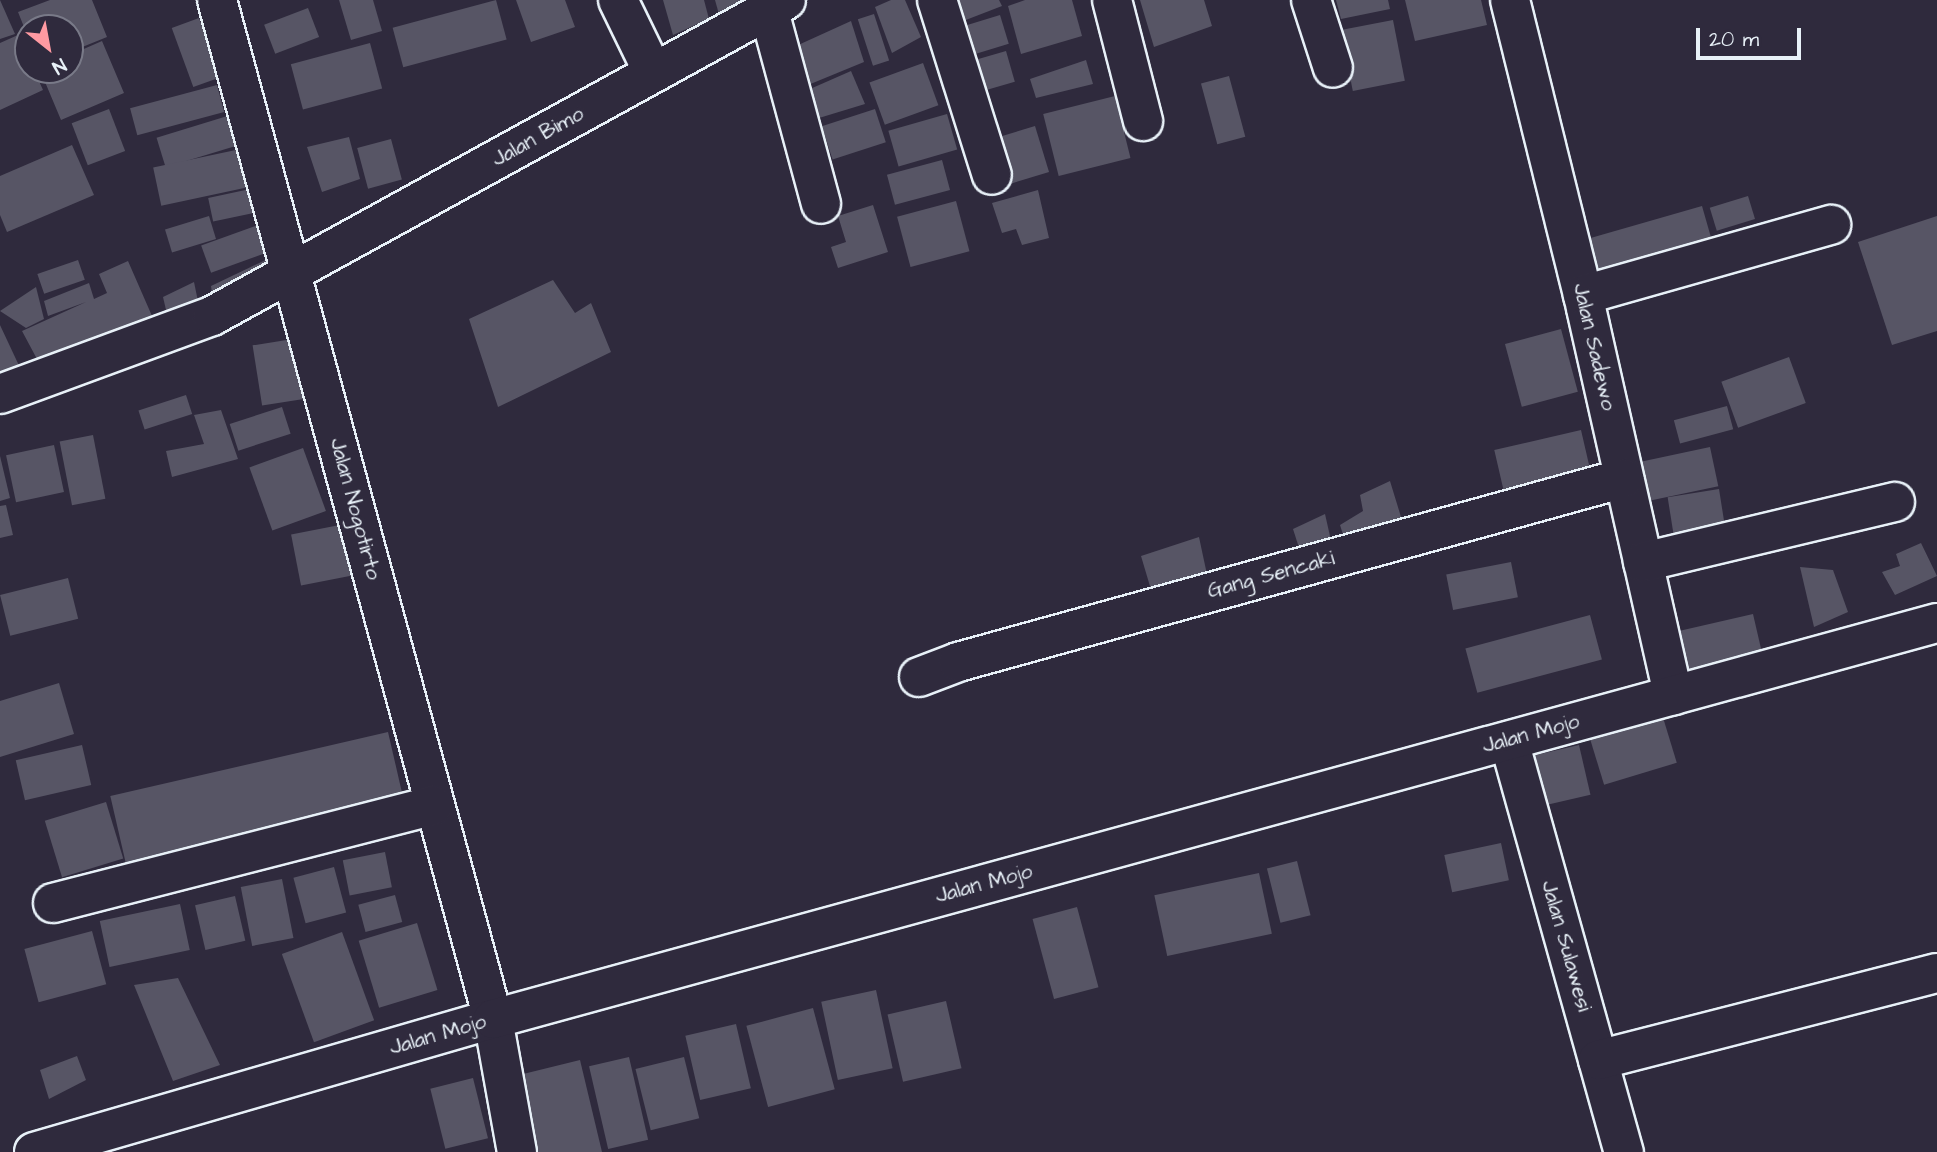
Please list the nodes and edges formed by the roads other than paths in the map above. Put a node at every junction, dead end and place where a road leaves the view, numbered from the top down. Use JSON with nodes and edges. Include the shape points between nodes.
{"nodes":[{"id":1,"x":217,"y":0,"type":"edge"},
{"id":2,"x":618,"y":0,"type":"edge"},
{"id":3,"x":937,"y":0,"type":"edge"},
{"id":4,"x":1112,"y":0,"type":"edge"},
{"id":5,"x":1311,"y":0,"type":"edge"},
{"id":6,"x":1510,"y":0,"type":"edge"},
{"id":7,"x":773,"y":3,"type":"edge"},
{"id":8,"x":1333,"y":68,"type":"dead end"},
{"id":9,"x":653,"y":72,"type":"junction"},
{"id":10,"x":1143,"y":121,"type":"dead end"},
{"id":11,"x":992,"y":175,"type":"dead end"},
{"id":12,"x":821,"y":204,"type":"dead end"},
{"id":13,"x":1831,"y":225,"type":"dead end"},
{"id":14,"x":292,"y":275,"type":"junction"},
{"id":15,"x":1583,"y":295,"type":"junction"},
{"id":16,"x":0,"y":394,"type":"edge"},
{"id":17,"x":1624,"y":478,"type":"junction"},
{"id":18,"x":1895,"y":502,"type":"dead end"},
{"id":19,"x":1643,"y":562,"type":"junction"},
{"id":20,"x":1937,"y":623,"type":"edge"},
{"id":21,"x":919,"y":677,"type":"dead end"},
{"id":22,"x":1673,"y":695,"type":"junction"},
{"id":23,"x":1509,"y":741,"type":"junction"},
{"id":24,"x":434,"y":805,"type":"junction"},
{"id":25,"x":53,"y":903,"type":"dead end"},
{"id":26,"x":1937,"y":973,"type":"edge"},
{"id":27,"x":493,"y":1019,"type":"junction"},
{"id":28,"x":1598,"y":1060,"type":"junction"},
{"id":29,"x":1616,"y":1150,"type":"edge"},
{"id":30,"x":34,"y":1152,"type":"edge"},
{"id":31,"x":517,"y":1152,"type":"edge"}],
"edges":[{"from":1,"to":14,"type":"street","name":"Jalan Nogotirto"},
{"from":2,"to":9,"type":"street"},
{"from":3,"to":11,"type":"street"},
{"from":4,"to":10,"type":"street"},
{"from":5,"to":8,"type":"street"},
{"from":6,"to":15,"type":"street","name":"Jalan Sadewo"},
{"from":7,"to":9,"type":"street","name":"Jalan Bimo"},
{"from":7,"to":12,"type":"street"},
{"from":9,"to":14,"type":"street","name":"Jalan Bimo"},
{"from":13,"to":15,"type":"street"},
{"from":14,"to":16,"type":"street","name":"Jalan Bimo","via":[[212,316]]},
{"from":14,"to":24,"type":"street","name":"Jalan Nogotirto"},
{"from":15,"to":17,"type":"street","name":"Jalan Sadewo"},
{"from":17,"to":19,"type":"street","name":"Jalan Sadewo"},
{"from":17,"to":21,"type":"street","name":"Gang Sencaki","via":[[958,662]]},
{"from":18,"to":19,"type":"street"},
{"from":19,"to":22,"type":"street","name":"Jalan Sadewo"},
{"from":20,"to":22,"type":"street","name":"Jalan Mojo"},
{"from":22,"to":23,"type":"street","name":"Jalan Mojo"},
{"from":23,"to":27,"type":"street","name":"Jalan Mojo"},
{"from":23,"to":28,"type":"street","name":"Jalan Sulawesi"},
{"from":24,"to":25,"type":"street"},
{"from":24,"to":27,"type":"street","name":"Jalan Nogotirto"},
{"from":26,"to":28,"type":"street"},
{"from":27,"to":30,"type":"street","name":"Jalan Mojo"},
{"from":27,"to":31,"type":"street","name":"Jalan Nogotirto"},
{"from":28,"to":29,"type":"street","name":"Jalan Sulawesi"}]}
